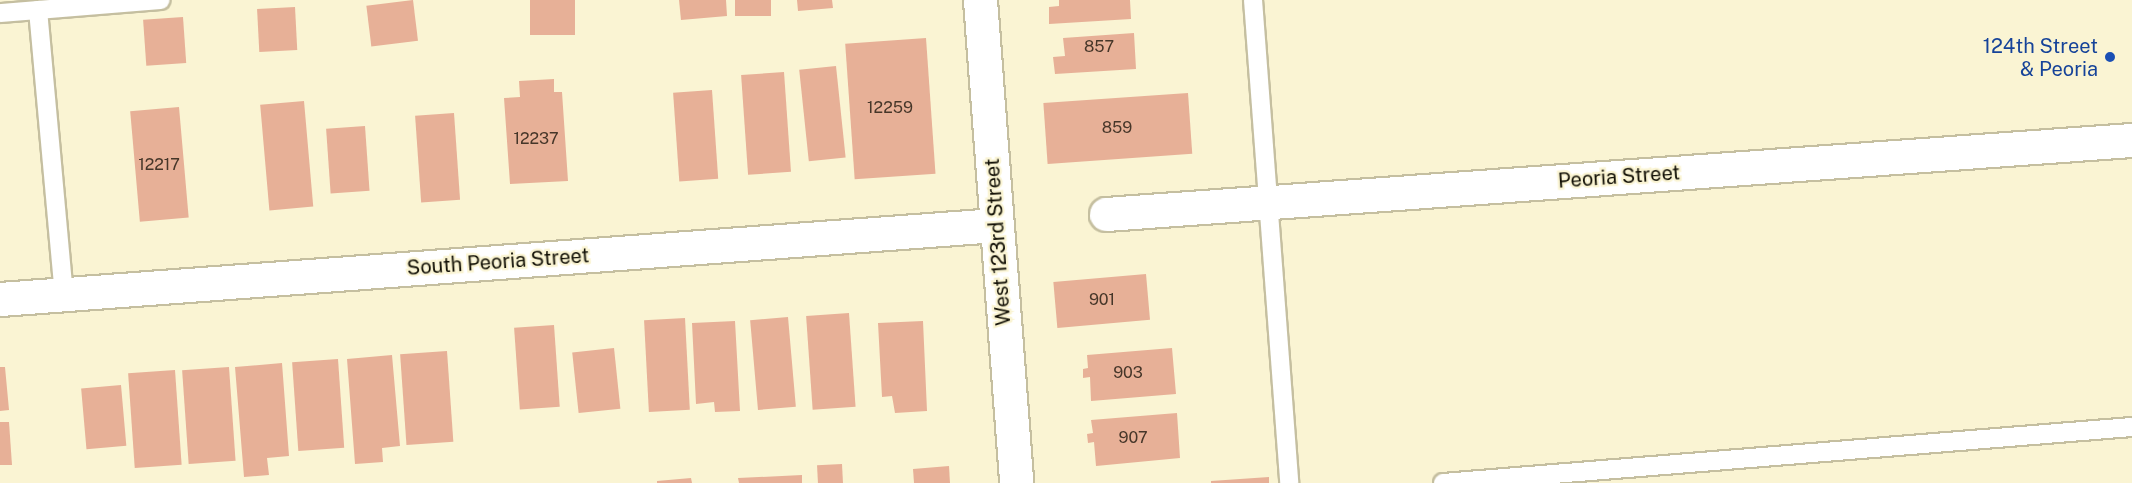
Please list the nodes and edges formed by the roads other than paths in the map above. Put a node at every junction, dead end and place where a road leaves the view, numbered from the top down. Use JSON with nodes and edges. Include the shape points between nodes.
{"nodes":[{"id":1,"x":160,"y":0,"type":"edge"},
{"id":2,"x":980,"y":0,"type":"edge"},
{"id":3,"x":1253,"y":0,"type":"edge"},
{"id":4,"x":38,"y":10,"type":"junction"},
{"id":5,"x":0,"y":13,"type":"edge"},
{"id":6,"x":2132,"y":140,"type":"edge"},
{"id":7,"x":1269,"y":203,"type":"junction"},
{"id":8,"x":1107,"y":214,"type":"dead end"},
{"id":9,"x":996,"y":225,"type":"junction"},
{"id":10,"x":64,"y":294,"type":"junction"},
{"id":11,"x":0,"y":299,"type":"edge"},
{"id":12,"x":2132,"y":427,"type":"edge"},
{"id":13,"x":1016,"y":483,"type":"edge"},
{"id":14,"x":1289,"y":483,"type":"edge"},
{"id":15,"x":1443,"y":483,"type":"edge"}],
"edges":[{"from":1,"to":4,"type":"lane"},
{"from":2,"to":9,"type":"street","name":"West 123rd Street"},
{"from":3,"to":7,"type":"lane"},
{"from":4,"to":5,"type":"lane"},
{"from":4,"to":10,"type":"lane"},
{"from":6,"to":7,"type":"street","name":"Peoria Street"},
{"from":7,"to":8,"type":"street","name":"Peoria Street"},
{"from":7,"to":14,"type":"lane"},
{"from":9,"to":10,"type":"street","name":"South Peoria Street"},
{"from":9,"to":13,"type":"street","name":"West 123rd Street"},
{"from":10,"to":11,"type":"street","name":"South Peoria Street"},
{"from":12,"to":15,"type":"lane"}]}
